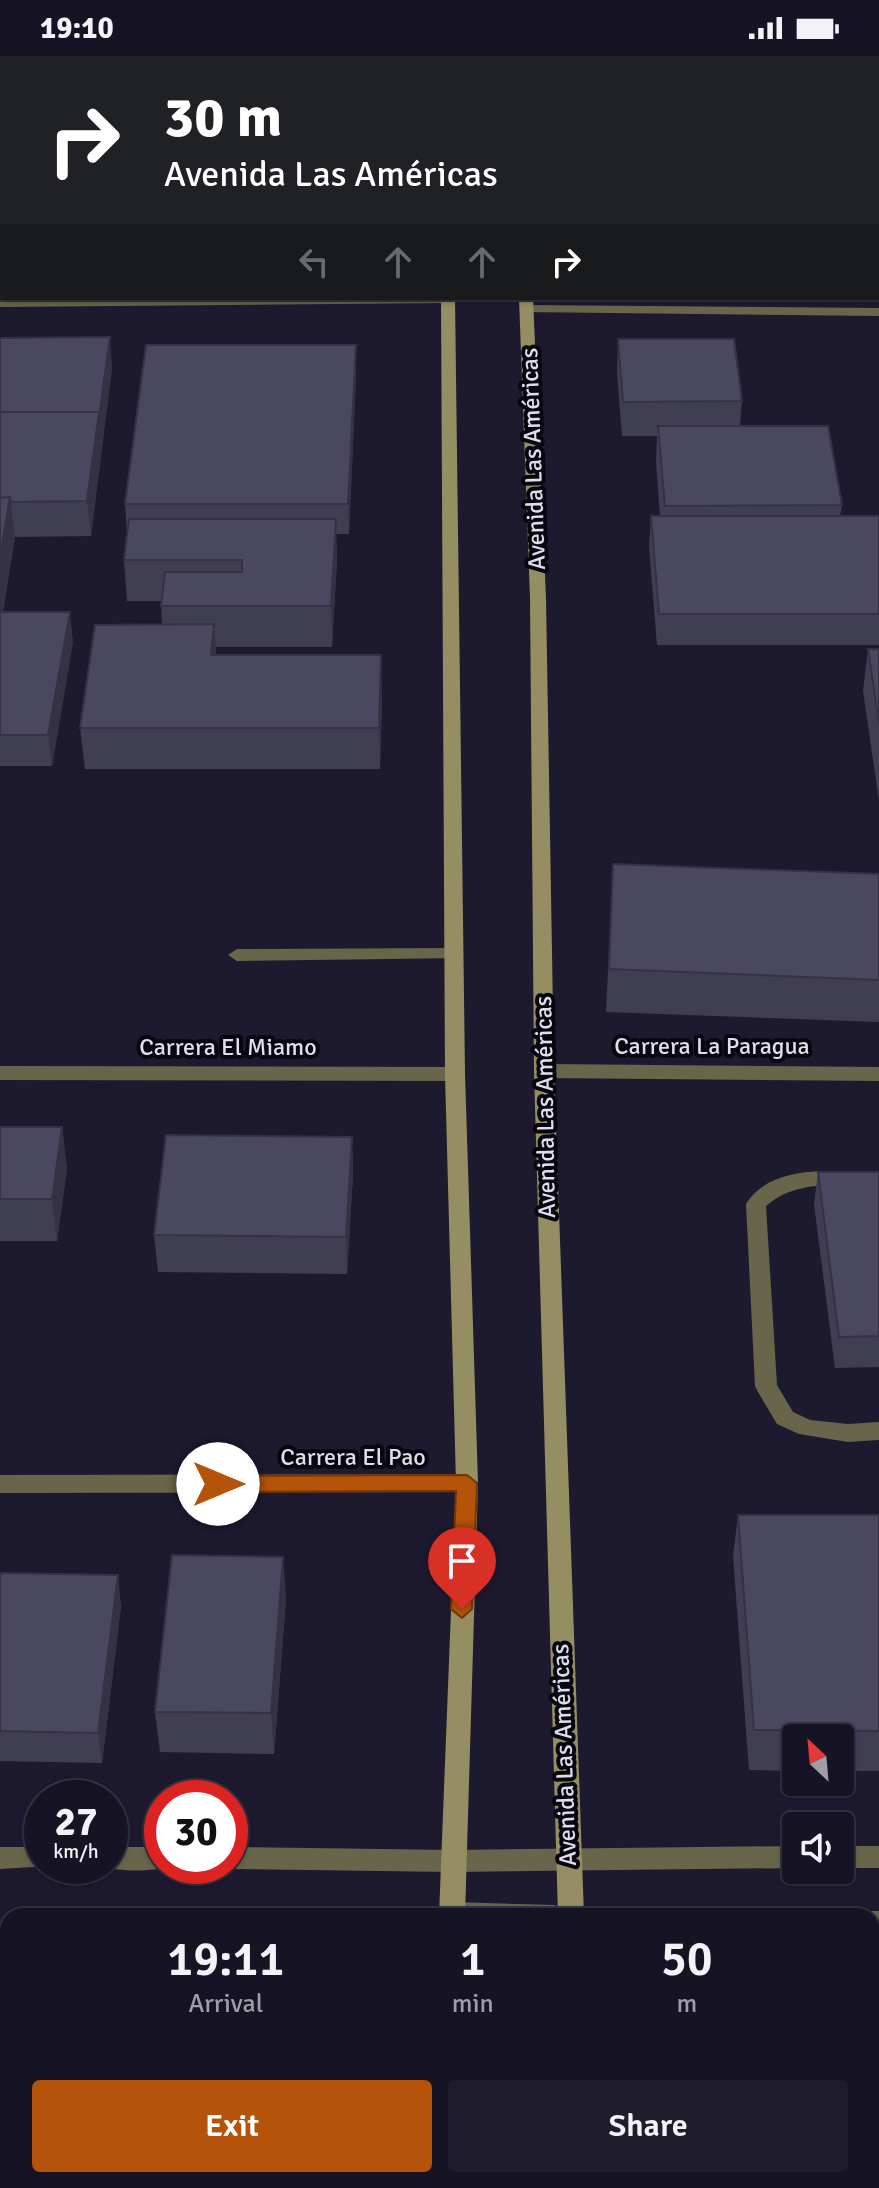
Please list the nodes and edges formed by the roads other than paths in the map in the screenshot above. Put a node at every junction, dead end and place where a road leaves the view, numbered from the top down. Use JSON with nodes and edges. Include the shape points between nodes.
{"nodes":[{"id":1,"x":336,"y":300,"type":"edge"},
{"id":2,"x":448,"y":300,"type":"edge"},
{"id":3,"x":0,"y":303,"type":"edge"},
{"id":4,"x":527,"y":304,"type":"edge"},
{"id":5,"x":879,"y":312,"type":"edge"},
{"id":6,"x":454,"y":954,"type":"junction"},
{"id":7,"x":237,"y":955,"type":"dead end"},
{"id":8,"x":544,"y":1071,"type":"junction"},
{"id":9,"x":0,"y":1073,"type":"edge"},
{"id":10,"x":455,"y":1074,"type":"junction"},
{"id":11,"x":879,"y":1074,"type":"edge"},
{"id":12,"x":879,"y":1180,"type":"edge"},
{"id":13,"x":879,"y":1431,"type":"edge"},
{"id":14,"x":467,"y":1483,"type":"junction"},
{"id":15,"x":0,"y":1484,"type":"edge"},
{"id":16,"x":782,"y":1857,"type":"edge"},
{"id":17,"x":854,"y":1857,"type":"edge"},
{"id":18,"x":879,"y":1857,"type":"edge"},
{"id":19,"x":0,"y":1858,"type":"edge"},
{"id":20,"x":24,"y":1858,"type":"edge"},
{"id":21,"x":248,"y":1858,"type":"edge"},
{"id":22,"x":567,"y":1858,"type":"junction"},
{"id":23,"x":452,"y":1861,"type":"junction"},
{"id":24,"x":452,"y":1908,"type":"edge"},
{"id":25,"x":570,"y":1908,"type":"edge"}],
"edges":[{"from":1,"to":3,"type":"street"},
{"from":2,"to":6,"type":"main road"},
{"from":4,"to":5,"type":"street"},
{"from":4,"to":8,"type":"main road","name":"Avenida Las Américas","via":[[538,598]]},
{"from":6,"to":7,"type":"street"},
{"from":6,"to":10,"type":"main road"},
{"from":8,"to":11,"type":"street","name":"Carrera La Paragua"},
{"from":8,"to":22,"type":"main road","name":"Avenida Las Américas"},
{"from":9,"to":10,"type":"street","name":"Carrera El Miamo"},
{"from":10,"to":14,"type":"main road"},
{"from":12,"to":13,"type":"street","via":[[792,1179],[769,1189],[756,1204],[766,1386],[785,1418],[807,1428]]},
{"from":14,"to":15,"type":"street","name":"Carrera El Pao"},
{"from":14,"to":23,"type":"main road"},
{"from":16,"to":22,"type":"street"},
{"from":17,"to":18,"type":"street"},
{"from":19,"to":20,"type":"street"},
{"from":21,"to":23,"type":"street"},
{"from":22,"to":23,"type":"street"},
{"from":22,"to":25,"type":"main road","name":"Avenida Las Américas"},
{"from":23,"to":24,"type":"main road"}]}
